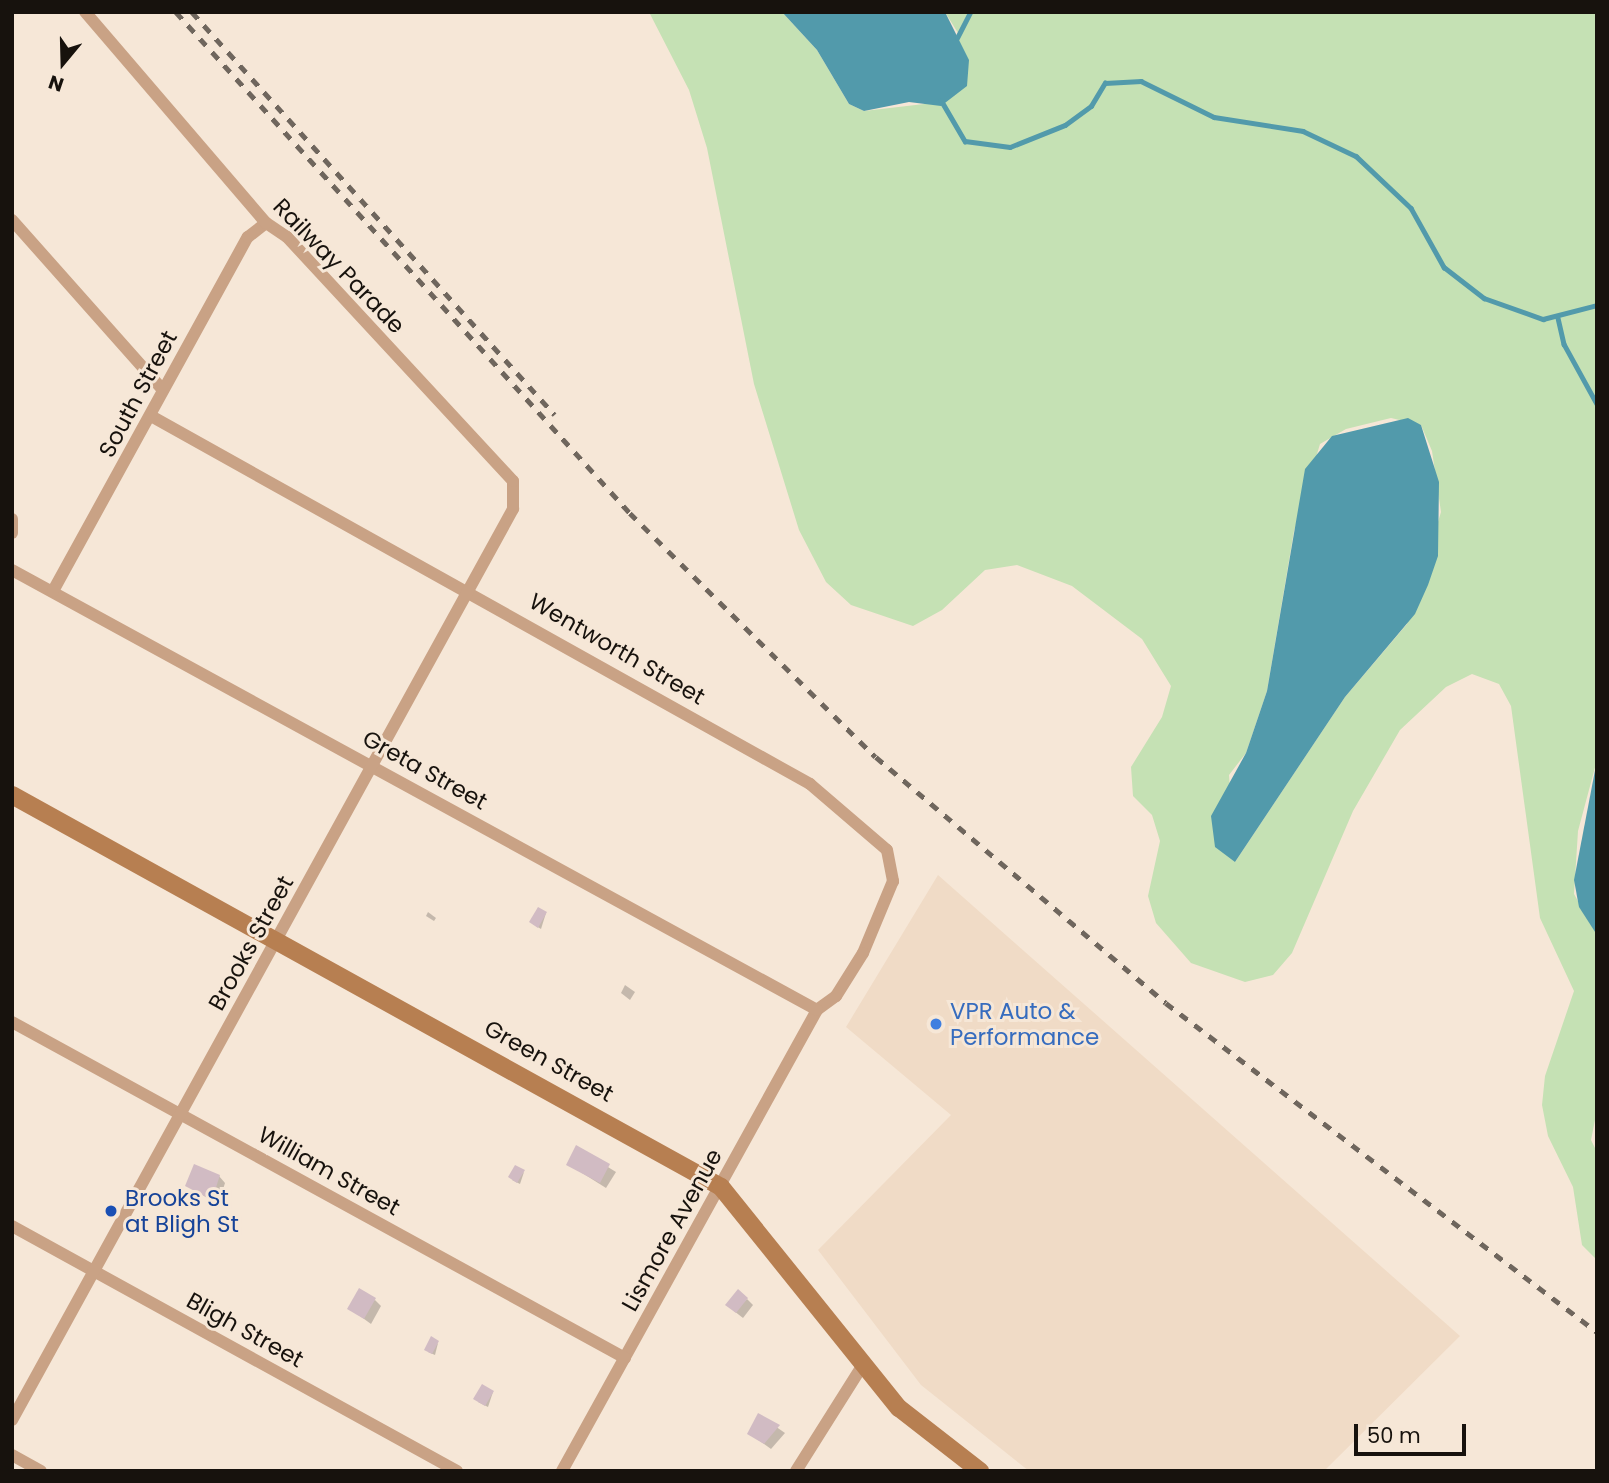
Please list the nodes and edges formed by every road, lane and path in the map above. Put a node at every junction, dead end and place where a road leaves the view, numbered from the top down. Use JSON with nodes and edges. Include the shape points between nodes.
{"nodes":[{"id":1,"x":85,"y":12,"type":"edge"},
{"id":2,"x":12,"y":220,"type":"edge"},
{"id":3,"x":266,"y":223,"type":"junction"},
{"id":4,"x":163,"y":390,"type":"junction"},
{"id":5,"x":150,"y":416,"type":"junction"},
{"id":6,"x":513,"y":481,"type":"joint"},
{"id":7,"x":12,"y":519,"type":"edge"},
{"id":8,"x":12,"y":533,"type":"edge"},
{"id":9,"x":12,"y":570,"type":"edge"},
{"id":10,"x":469,"y":589,"type":"junction"},
{"id":11,"x":53,"y":591,"type":"junction"},
{"id":12,"x":373,"y":765,"type":"junction"},
{"id":13,"x":12,"y":795,"type":"edge"},
{"id":14,"x":277,"y":940,"type":"junction"},
{"id":15,"x":817,"y":1010,"type":"junction"},
{"id":16,"x":12,"y":1022,"type":"edge"},
{"id":17,"x":181,"y":1114,"type":"junction"},
{"id":18,"x":721,"y":1186,"type":"junction"},
{"id":19,"x":12,"y":1226,"type":"edge"},
{"id":20,"x":94,"y":1271,"type":"junction"},
{"id":21,"x":625,"y":1358,"type":"junction"},
{"id":22,"x":864,"y":1363,"type":"junction"},
{"id":23,"x":12,"y":1420,"type":"edge"},
{"id":24,"x":12,"y":1455,"type":"edge"},
{"id":25,"x":41,"y":1471,"type":"edge"},
{"id":26,"x":457,"y":1471,"type":"edge"},
{"id":27,"x":562,"y":1471,"type":"edge"},
{"id":28,"x":796,"y":1471,"type":"edge"},
{"id":29,"x":980,"y":1471,"type":"edge"}],
"edges":[{"from":1,"to":3,"type":"street","name":"Railway Parade"},
{"from":2,"to":4,"type":"street"},
{"from":3,"to":4,"type":"street","name":"South Street","via":[[248,237]]},
{"from":3,"to":6,"type":"street","name":"Railway Parade","via":[[287,237]]},
{"from":4,"to":5,"type":"street","name":"South Street"},
{"from":5,"to":10,"type":"street","name":"Wentworth Street"},
{"from":5,"to":11,"type":"street","name":"South Street"},
{"from":6,"to":10,"type":"street","name":"Brooks Street","via":[[513,509]]},
{"from":7,"to":8,"type":"street"},
{"from":9,"to":11,"type":"street","name":"Greta Street"},
{"from":10,"to":12,"type":"street","name":"Brooks Street"},
{"from":10,"to":15,"type":"street","name":"Wentworth Street","via":[[810,784],[887,850],[893,881],[884,910],[835,996]]},
{"from":11,"to":12,"type":"street","name":"Greta Street"},
{"from":12,"to":14,"type":"street","name":"Brooks Street"},
{"from":12,"to":15,"type":"street","name":"Greta Street"},
{"from":13,"to":14,"type":"street","name":"Green Street"},
{"from":14,"to":17,"type":"street","name":"Brooks Street"},
{"from":14,"to":18,"type":"street","name":"Green Street"},
{"from":15,"to":18,"type":"street","name":"Lismore Avenue"},
{"from":16,"to":17,"type":"street","name":"William Street"},
{"from":17,"to":20,"type":"street","name":"Brooks Street"},
{"from":17,"to":21,"type":"street","name":"William Street"},
{"from":18,"to":21,"type":"street","name":"Lismore Avenue"},
{"from":18,"to":22,"type":"street","name":"Green Street"},
{"from":19,"to":20,"type":"street","name":"Bligh Street"},
{"from":20,"to":23,"type":"street","name":"Brooks Street"},
{"from":20,"to":26,"type":"street","name":"Bligh Street"},
{"from":21,"to":27,"type":"street","name":"Lismore Avenue"},
{"from":22,"to":28,"type":"street"},
{"from":22,"to":29,"type":"street","name":"Green Street","via":[[899,1408]]},
{"from":24,"to":25,"type":"street"}]}
